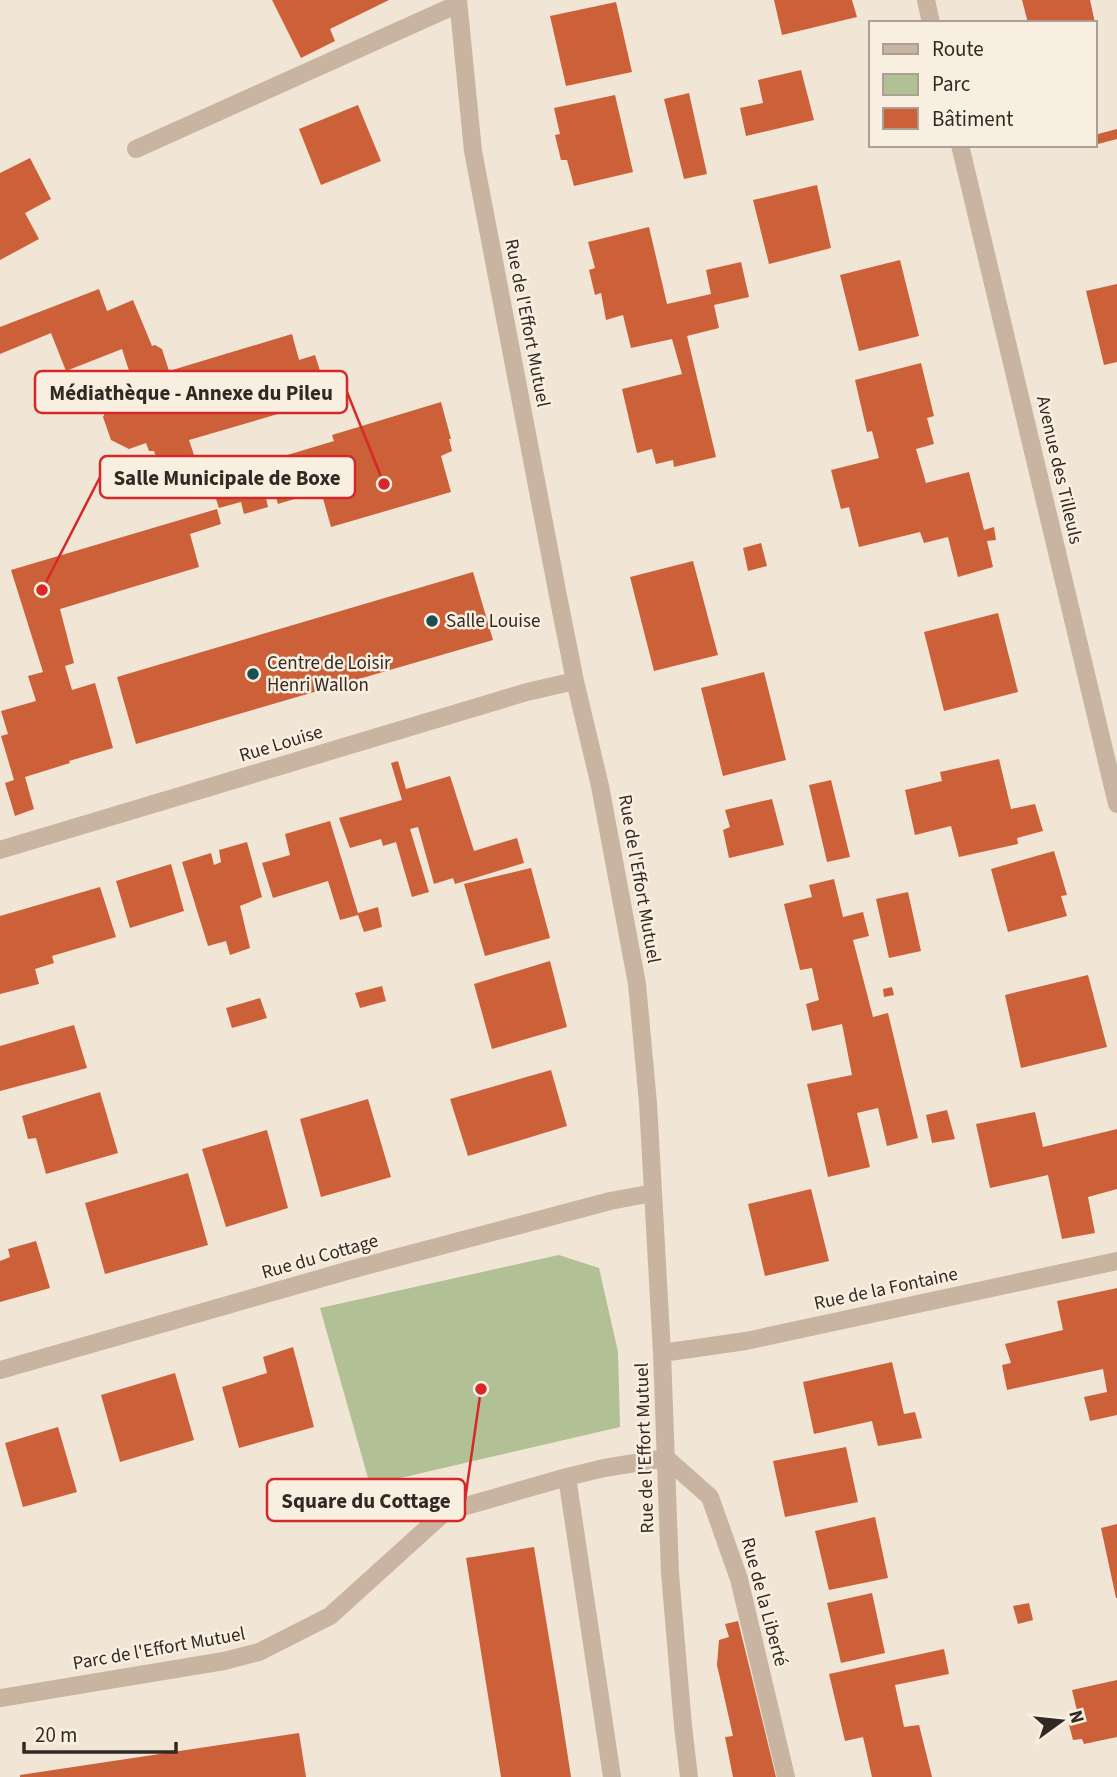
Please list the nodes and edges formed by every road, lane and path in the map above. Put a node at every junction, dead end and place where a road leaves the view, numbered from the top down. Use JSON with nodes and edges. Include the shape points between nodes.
{"nodes":[{"id":1,"x":926,"y":0,"type":"edge"},
{"id":2,"x":458,"y":2,"type":"edge"},
{"id":3,"x":931,"y":21,"type":"edge"},
{"id":4,"x":960,"y":147,"type":"edge"},
{"id":5,"x":136,"y":149,"type":"dead end"},
{"id":6,"x":575,"y":681,"type":"junction"},
{"id":7,"x":1117,"y":804,"type":"edge"},
{"id":8,"x":0,"y":850,"type":"edge"},
{"id":9,"x":653,"y":1193,"type":"junction"},
{"id":10,"x":1117,"y":1261,"type":"edge"},
{"id":11,"x":662,"y":1353,"type":"junction"},
{"id":12,"x":0,"y":1370,"type":"edge"},
{"id":13,"x":666,"y":1458,"type":"junction"},
{"id":14,"x":566,"y":1477,"type":"junction"},
{"id":15,"x":0,"y":1698,"type":"edge"},
{"id":16,"x":612,"y":1777,"type":"edge"},
{"id":17,"x":689,"y":1777,"type":"edge"},
{"id":18,"x":786,"y":1777,"type":"edge"}],
"edges":[{"from":1,"to":3,"type":"street"},
{"from":2,"to":5,"type":"street"},
{"from":2,"to":6,"type":"street","name":"Rue de l'Effort Mutuel","via":[[473,151]]},
{"from":4,"to":7,"type":"street","name":"Avenue des Tilleuls"},
{"from":6,"to":8,"type":"street","name":"Rue Louise"},
{"from":6,"to":9,"type":"street","name":"Rue de l'Effort Mutuel","via":[[637,984]]},
{"from":9,"to":11,"type":"street","name":"Rue de l'Effort Mutuel"},
{"from":9,"to":12,"type":"street","name":"Rue du Cottage","via":[[350,1270]]},
{"from":10,"to":11,"type":"street","name":"Rue de la Fontaine","via":[[746,1341]]},
{"from":11,"to":13,"type":"street","name":"Rue de l'Effort Mutuel"},
{"from":13,"to":14,"type":"street","name":"Parc de l'Effort Mutuel"},
{"from":13,"to":17,"type":"street","name":"Rue de l'Effort Mutuel","via":[[670,1573]]},
{"from":13,"to":18,"type":"street","name":"Rue de la Liberté","via":[[710,1497],[739,1579]]},
{"from":14,"to":15,"type":"street","name":"Parc de l'Effort Mutuel","via":[[445,1512],[330,1616],[259,1652]]},
{"from":14,"to":16,"type":"street"}]}
